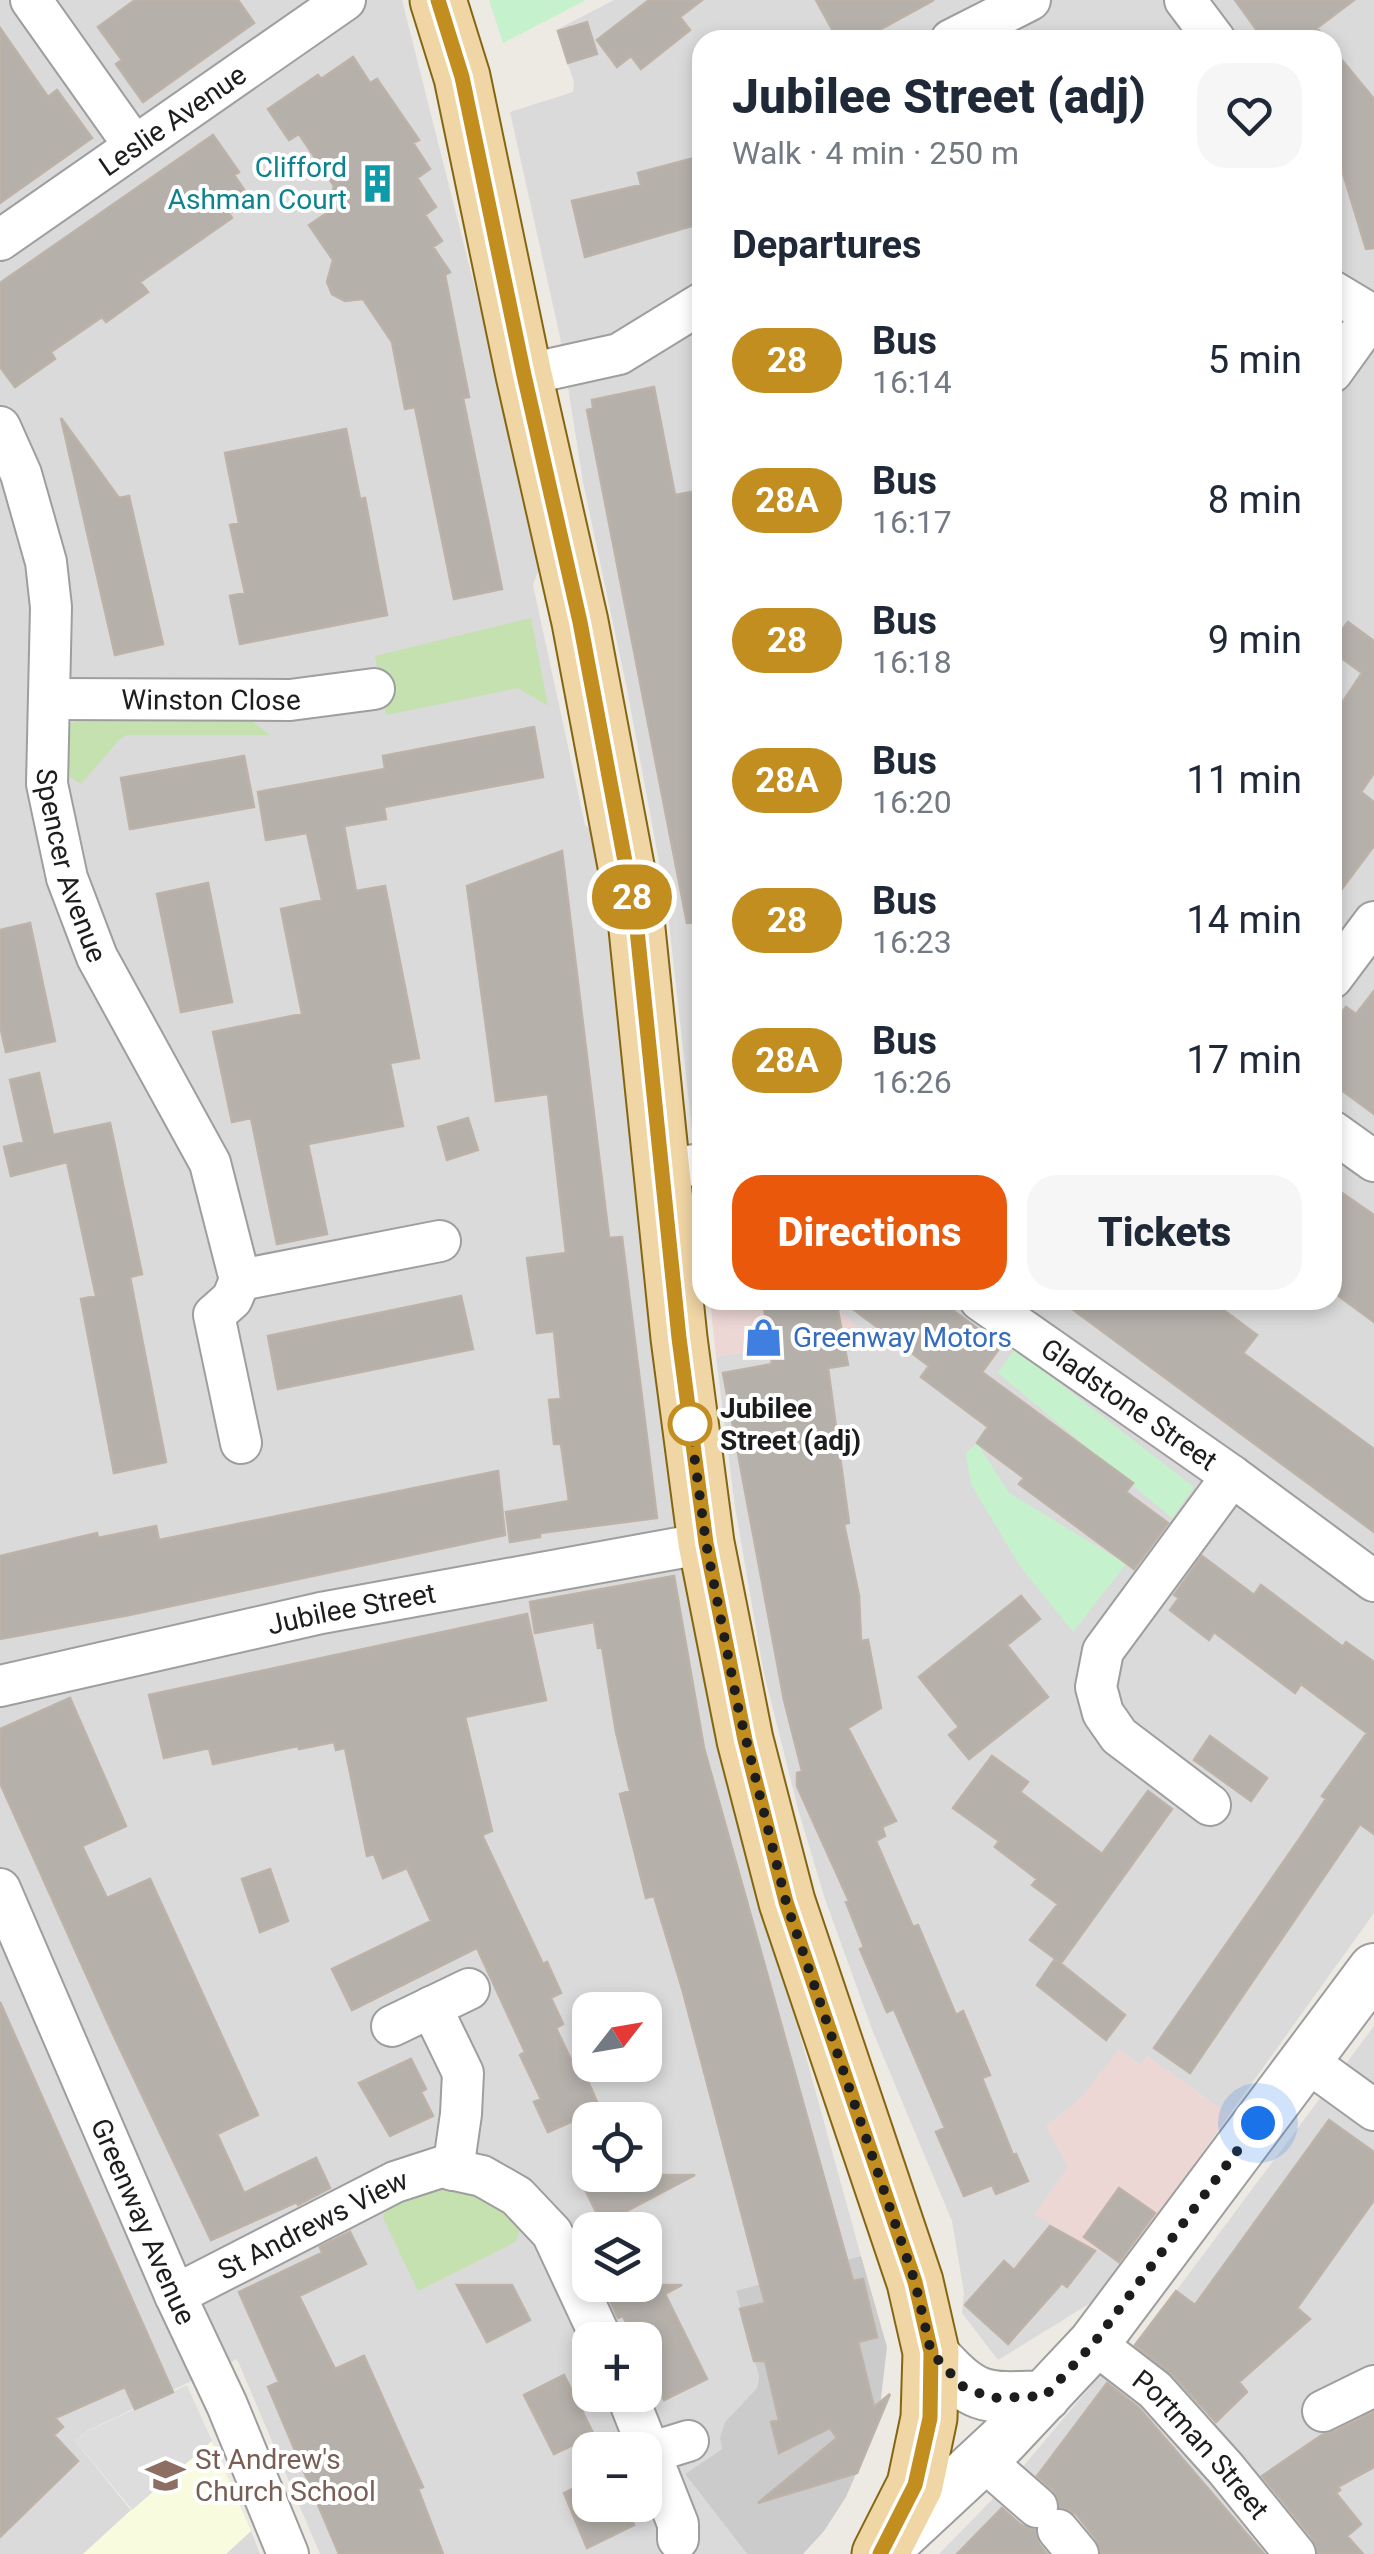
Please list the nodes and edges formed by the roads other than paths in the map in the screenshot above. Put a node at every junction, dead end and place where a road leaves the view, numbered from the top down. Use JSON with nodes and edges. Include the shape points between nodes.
{"nodes":[{"id":1,"x":31,"y":0,"type":"edge"},
{"id":2,"x":345,"y":0,"type":"edge"},
{"id":3,"x":438,"y":0,"type":"edge"},
{"id":4,"x":1030,"y":0,"type":"edge"},
{"id":5,"x":1185,"y":0,"type":"edge"},
{"id":6,"x":971,"y":30,"type":"edge"},
{"id":7,"x":1208,"y":30,"type":"edge"},
{"id":8,"x":134,"y":144,"type":"junction"},
{"id":9,"x":0,"y":240,"type":"edge"},
{"id":10,"x":1342,"y":297,"type":"edge"},
{"id":11,"x":692,"y":309,"type":"edge"},
{"id":12,"x":1374,"y":316,"type":"edge"},
{"id":13,"x":1342,"y":359,"type":"edge"},
{"id":14,"x":524,"y":375,"type":"junction"},
{"id":15,"x":0,"y":427,"type":"edge"},
{"id":16,"x":374,"y":689,"type":"dead end"},
{"id":17,"x":49,"y":700,"type":"junction"},
{"id":18,"x":1374,"y":922,"type":"edge"},
{"id":19,"x":1342,"y":965,"type":"edge"},
{"id":20,"x":1342,"y":1137,"type":"edge"},
{"id":21,"x":1374,"y":1161,"type":"edge"},
{"id":22,"x":682,"y":1166,"type":"edge"},
{"id":23,"x":440,"y":1241,"type":"dead end"},
{"id":24,"x":240,"y":1280,"type":"junction"},
{"id":25,"x":994,"y":1310,"type":"edge"},
{"id":26,"x":240,"y":1443,"type":"dead end"},
{"id":27,"x":1232,"y":1476,"type":"junction"},
{"id":28,"x":706,"y":1543,"type":"junction"},
{"id":29,"x":1374,"y":1581,"type":"edge"},
{"id":30,"x":0,"y":1686,"type":"edge"},
{"id":31,"x":1210,"y":1805,"type":"dead end"},
{"id":32,"x":0,"y":1889,"type":"edge"},
{"id":33,"x":1374,"y":1969,"type":"edge"},
{"id":34,"x":469,"y":1989,"type":"dead end"},
{"id":35,"x":431,"y":2007,"type":"junction"},
{"id":36,"x":392,"y":2026,"type":"dead end"},
{"id":37,"x":1306,"y":2060,"type":"junction"},
{"id":38,"x":1374,"y":2110,"type":"edge"},
{"id":39,"x":453,"y":2170,"type":"junction"},
{"id":40,"x":175,"y":2295,"type":"junction"},
{"id":41,"x":594,"y":2322,"type":"edge"},
{"id":42,"x":1094,"y":2343,"type":"junction"},
{"id":43,"x":931,"y":2352,"type":"junction"},
{"id":44,"x":1374,"y":2386,"type":"edge"},
{"id":45,"x":1045,"y":2396,"type":"junction"},
{"id":46,"x":1323,"y":2411,"type":"dead end"},
{"id":47,"x":688,"y":2440,"type":"dead end"},
{"id":48,"x":662,"y":2449,"type":"edge"},
{"id":49,"x":982,"y":2460,"type":"junction"},
{"id":50,"x":662,"y":2485,"type":"edge"},
{"id":51,"x":1058,"y":2530,"type":"edge"},
{"id":52,"x":678,"y":2540,"type":"dead end"},
{"id":53,"x":883,"y":2552,"type":"edge"},
{"id":54,"x":288,"y":2554,"type":"edge"},
{"id":55,"x":1295,"y":2554,"type":"edge"}],
"edges":[{"from":1,"to":8,"type":"street"},
{"from":2,"to":8,"type":"street","name":"Leslie Avenue"},
{"from":3,"to":14,"type":"main road","via":[[462,77]]},
{"from":4,"to":6,"type":"street"},
{"from":5,"to":7,"type":"street"},
{"from":8,"to":9,"type":"street","name":"Leslie Avenue"},
{"from":10,"to":12,"type":"street"},
{"from":11,"to":14,"type":"street","via":[[619,354]]},
{"from":12,"to":13,"type":"street"},
{"from":14,"to":22,"type":"main road","via":[[580,622]]},
{"from":15,"to":17,"type":"street","name":"Spencer Avenue","via":[[46,562]]},
{"from":16,"to":17,"type":"street","name":"Winston Close","via":[[290,700]]},
{"from":17,"to":24,"type":"street","name":"Spencer Avenue","via":[[47,784],[67,878],[97,957],[210,1163]]},
{"from":18,"to":19,"type":"street"},
{"from":20,"to":21,"type":"street"},
{"from":22,"to":28,"type":"main road","via":[[679,1338]]},
{"from":23,"to":24,"type":"street"},
{"from":24,"to":26,"type":"street","via":[[214,1315]]},
{"from":25,"to":27,"type":"street","name":"Gladstone Street"},
{"from":27,"to":29,"type":"street","name":"Gladstone Street"},
{"from":27,"to":31,"type":"street","name":"Gladstone Street","via":[[1103,1651],[1096,1687],[1102,1713],[1119,1736]]},
{"from":28,"to":30,"type":"street","name":"Jubilee Street","via":[[340,1609]]},
{"from":28,"to":43,"type":"main road","via":[[786,1902],[915,2282]]},
{"from":32,"to":40,"type":"street","name":"Greenway Avenue"},
{"from":33,"to":37,"type":"street"},
{"from":34,"to":35,"type":"street"},
{"from":35,"to":36,"type":"street"},
{"from":35,"to":39,"type":"street","via":[[463,2073]]},
{"from":37,"to":38,"type":"street"},
{"from":37,"to":42,"type":"street"},
{"from":39,"to":40,"type":"street","name":"St Andrews View","via":[[441,2167],[395,2182]]},
{"from":39,"to":41,"type":"street","name":"St Andrews View","via":[[482,2176],[517,2196],[552,2233]]},
{"from":40,"to":54,"type":"street","name":"Greenway Avenue"},
{"from":42,"to":45,"type":"street"},
{"from":42,"to":55,"type":"street","name":"Portman Street","via":[[1156,2390]]},
{"from":43,"to":45,"type":"street","via":[[962,2386],[991,2398]]},
{"from":43,"to":53,"type":"main road","via":[[930,2418],[915,2485]]},
{"from":44,"to":46,"type":"street"},
{"from":45,"to":49,"type":"street"},
{"from":47,"to":48,"type":"street"},
{"from":49,"to":51,"type":"street"},
{"from":49,"to":53,"type":"street"},
{"from":50,"to":52,"type":"street"}]}
